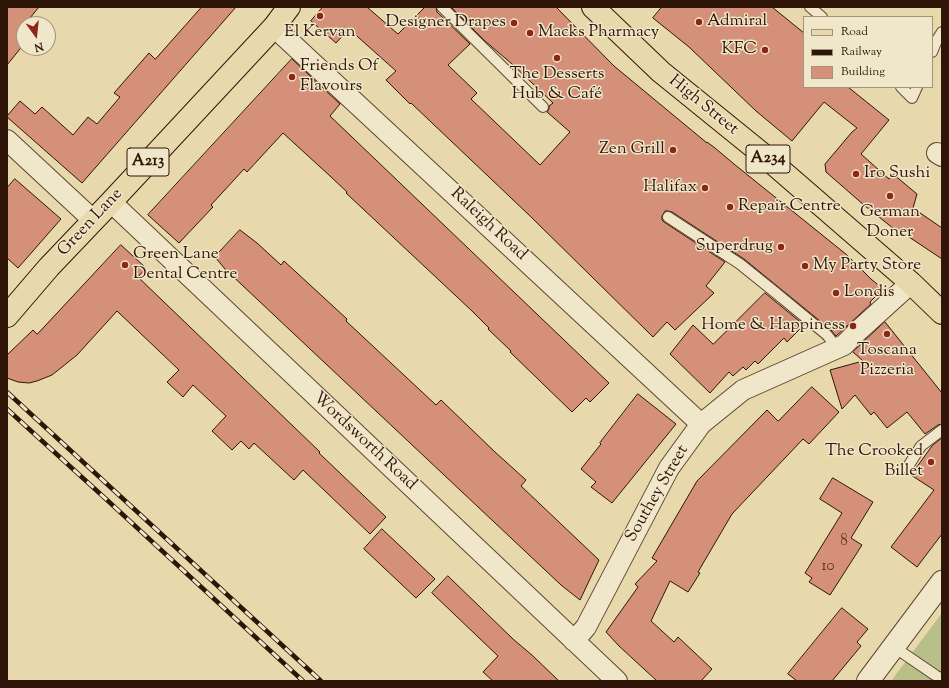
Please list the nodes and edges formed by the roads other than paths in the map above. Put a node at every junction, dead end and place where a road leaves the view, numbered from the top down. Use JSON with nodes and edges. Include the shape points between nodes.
{"nodes":[{"id":1,"x":289,"y":7,"type":"edge"},
{"id":2,"x":442,"y":7,"type":"edge"},
{"id":3,"x":593,"y":7,"type":"edge"},
{"id":4,"x":810,"y":7,"type":"edge"},
{"id":5,"x":821,"y":16,"type":"edge"},
{"id":6,"x":274,"y":27,"type":"junction"},
{"id":7,"x":942,"y":32,"type":"edge"},
{"id":8,"x":933,"y":50,"type":"edge"},
{"id":9,"x":902,"y":88,"type":"edge"},
{"id":10,"x":917,"y":88,"type":"edge"},
{"id":11,"x":543,"y":106,"type":"dead end"},
{"id":12,"x":7,"y":140,"type":"edge"},
{"id":13,"x":111,"y":202,"type":"junction"},
{"id":14,"x":668,"y":217,"type":"dead end"},
{"id":15,"x":93,"y":220,"type":"junction"},
{"id":16,"x":911,"y":283,"type":"junction"},
{"id":17,"x":942,"y":313,"type":"edge"},
{"id":18,"x":7,"y":316,"type":"edge"},
{"id":19,"x":837,"y":348,"type":"junction"},
{"id":20,"x":701,"y":424,"type":"junction"},
{"id":21,"x":942,"y":430,"type":"edge"},
{"id":22,"x":907,"y":468,"type":"dead end"},
{"id":23,"x":942,"y":582,"type":"edge"},
{"id":24,"x":574,"y":641,"type":"junction"},
{"id":25,"x":894,"y":647,"type":"junction"},
{"id":26,"x":942,"y":679,"type":"edge"},
{"id":27,"x":617,"y":681,"type":"edge"},
{"id":28,"x":868,"y":681,"type":"edge"}],
"edges":[{"from":1,"to":6,"type":"main road","name":"Green Lane","number":"A213"},
{"from":2,"to":11,"type":"lane"},
{"from":3,"to":16,"type":"main road","name":"High Street","number":"A234","via":[[661,72],[761,153]]},
{"from":4,"to":5,"type":"lane"},
{"from":6,"to":13,"type":"main road","name":"Green Lane","number":"A213"},
{"from":6,"to":20,"type":"street","name":"Raleigh Road"},
{"from":7,"to":8,"type":"lane"},
{"from":9,"to":10,"type":"lane","via":[[912,98]]},
{"from":12,"to":15,"type":"street"},
{"from":13,"to":15,"type":"main road","name":"Green Lane","number":"A213"},
{"from":13,"to":24,"type":"street","name":"Wordsworth Road"},
{"from":14,"to":19,"type":"lane","via":[[758,278],[827,334]]},
{"from":15,"to":18,"type":"main road","name":"Green Lane","number":"A213"},
{"from":16,"to":17,"type":"main road","name":"High Street","number":"A234"},
{"from":16,"to":19,"type":"street","name":"Southey Street","via":[[844,345]]},
{"from":19,"to":20,"type":"street","name":"Southey Street","via":[[743,390]]},
{"from":20,"to":24,"type":"street","name":"Southey Street","via":[[669,468],[586,627]]},
{"from":21,"to":22,"type":"lane","via":[[921,446]]},
{"from":23,"to":25,"type":"street"},
{"from":24,"to":27,"type":"street","name":"Wordsworth Road"},
{"from":25,"to":26,"type":"lane"},
{"from":25,"to":28,"type":"street"}]}
